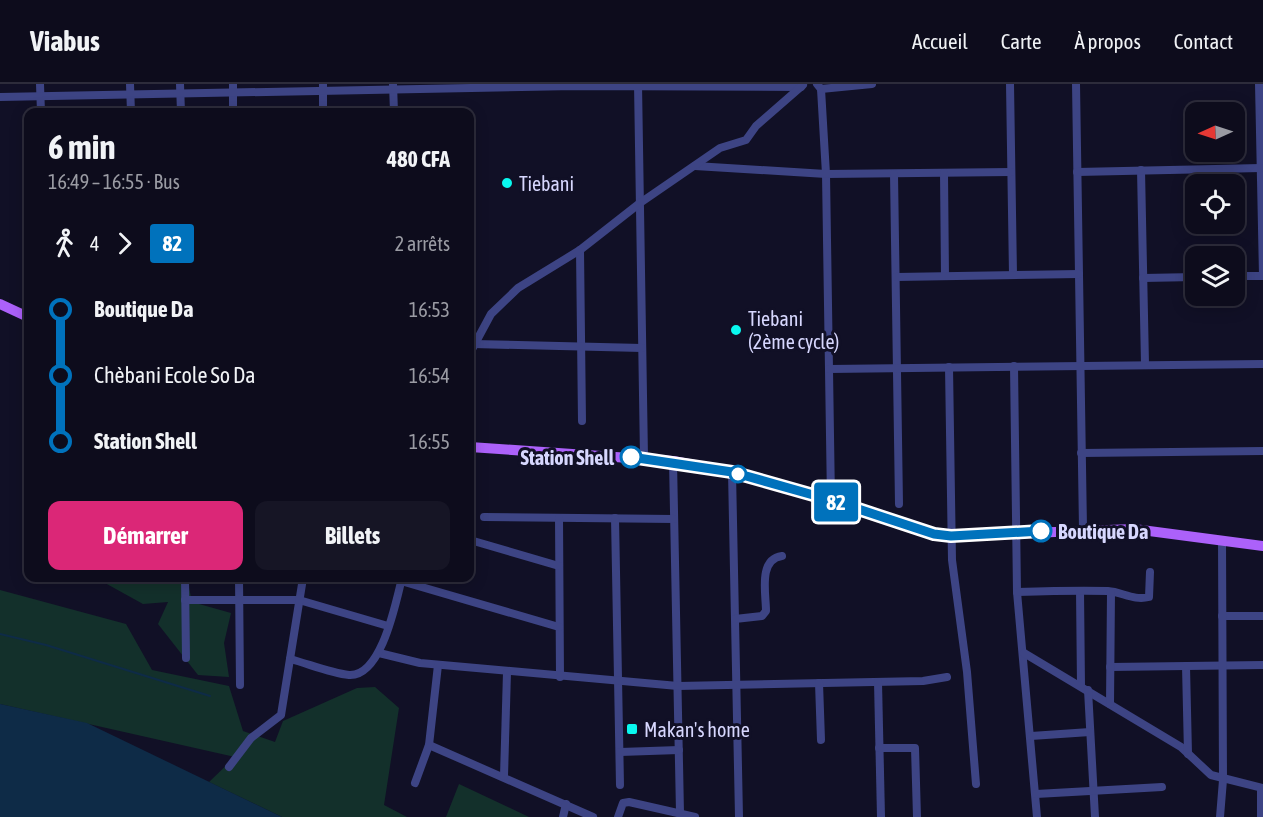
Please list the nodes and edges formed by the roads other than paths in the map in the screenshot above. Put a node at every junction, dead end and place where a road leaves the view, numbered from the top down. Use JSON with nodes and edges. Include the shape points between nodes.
{"nodes":[{"id":1,"x":40,"y":84,"type":"edge"},
{"id":2,"x":130,"y":84,"type":"edge"},
{"id":3,"x":180,"y":84,"type":"edge"},
{"id":4,"x":233,"y":84,"type":"edge"},
{"id":5,"x":872,"y":84,"type":"edge"},
{"id":6,"x":1010,"y":84,"type":"edge"},
{"id":7,"x":1076,"y":84,"type":"edge"},
{"id":8,"x":1259,"y":84,"type":"edge"},
{"id":9,"x":575,"y":85,"type":"edge"},
{"id":10,"x":638,"y":86,"type":"edge"},
{"id":11,"x":803,"y":86,"type":"edge"},
{"id":12,"x":819,"y":87,"type":"edge"},
{"id":13,"x":323,"y":88,"type":"edge"},
{"id":14,"x":394,"y":88,"type":"edge"},
{"id":15,"x":233,"y":94,"type":"junction"},
{"id":16,"x":130,"y":95,"type":"junction"},
{"id":17,"x":180,"y":95,"type":"junction"},
{"id":18,"x":40,"y":96,"type":"junction"},
{"id":19,"x":0,"y":97,"type":"edge"},
{"id":20,"x":41,"y":108,"type":"edge"},
{"id":21,"x":130,"y":108,"type":"edge"},
{"id":22,"x":181,"y":108,"type":"edge"},
{"id":23,"x":233,"y":108,"type":"edge"},
{"id":24,"x":323,"y":108,"type":"edge"},
{"id":25,"x":394,"y":108,"type":"edge"},
{"id":26,"x":695,"y":166,"type":"junction"},
{"id":27,"x":1261,"y":168,"type":"junction"},
{"id":28,"x":1141,"y":170,"type":"junction"},
{"id":29,"x":1077,"y":171,"type":"junction"},
{"id":30,"x":1011,"y":172,"type":"junction"},
{"id":31,"x":944,"y":173,"type":"junction"},
{"id":32,"x":826,"y":174,"type":"junction"},
{"id":33,"x":894,"y":174,"type":"junction"},
{"id":34,"x":640,"y":203,"type":"junction"},
{"id":35,"x":580,"y":250,"type":"junction"},
{"id":36,"x":1079,"y":274,"type":"junction"},
{"id":37,"x":1013,"y":275,"type":"junction"},
{"id":38,"x":945,"y":276,"type":"junction"},
{"id":39,"x":1245,"y":276,"type":"edge"},
{"id":40,"x":1263,"y":276,"type":"edge"},
{"id":41,"x":896,"y":277,"type":"junction"},
{"id":42,"x":1185,"y":277,"type":"edge"},
{"id":43,"x":1143,"y":278,"type":"junction"},
{"id":44,"x":0,"y":304,"type":"edge"},
{"id":45,"x":24,"y":315,"type":"edge"},
{"id":46,"x":474,"y":343,"type":"edge"},
{"id":47,"x":474,"y":348,"type":"edge"},
{"id":48,"x":581,"y":348,"type":"junction"},
{"id":49,"x":642,"y":348,"type":"junction"},
{"id":50,"x":1145,"y":364,"type":"junction"},
{"id":51,"x":1263,"y":364,"type":"edge"},
{"id":52,"x":1080,"y":365,"type":"junction"},
{"id":53,"x":1014,"y":366,"type":"junction"},
{"id":54,"x":949,"y":367,"type":"junction"},
{"id":55,"x":897,"y":368,"type":"junction"},
{"id":56,"x":829,"y":369,"type":"junction"},
{"id":57,"x":582,"y":421,"type":"dead end"},
{"id":58,"x":474,"y":447,"type":"edge"},
{"id":59,"x":1263,"y":450,"type":"edge"},
{"id":60,"x":1081,"y":453,"type":"junction"},
{"id":61,"x":644,"y":458,"type":"junction"},
{"id":62,"x":673,"y":461,"type":"junction"},
{"id":63,"x":732,"y":472,"type":"junction"},
{"id":64,"x":831,"y":500,"type":"junction"},
{"id":65,"x":899,"y":504,"type":"dead end"},
{"id":66,"x":484,"y":517,"type":"dead end"},
{"id":67,"x":559,"y":518,"type":"junction"},
{"id":68,"x":615,"y":518,"type":"junction"},
{"id":69,"x":674,"y":519,"type":"junction"},
{"id":70,"x":1083,"y":529,"type":"junction"},
{"id":71,"x":1017,"y":532,"type":"junction"},
{"id":72,"x":951,"y":536,"type":"junction"},
{"id":73,"x":1222,"y":540,"type":"junction"},
{"id":74,"x":474,"y":541,"type":"edge"},
{"id":75,"x":1263,"y":546,"type":"edge"},
{"id":76,"x":782,"y":556,"type":"dead end"},
{"id":77,"x":559,"y":566,"type":"junction"},
{"id":78,"x":1150,"y":572,"type":"dead end"},
{"id":79,"x":185,"y":582,"type":"edge"},
{"id":80,"x":238,"y":582,"type":"edge"},
{"id":81,"x":302,"y":582,"type":"edge"},
{"id":82,"x":401,"y":582,"type":"edge"},
{"id":83,"x":412,"y":582,"type":"edge"},
{"id":84,"x":1080,"y":591,"type":"junction"},
{"id":85,"x":1017,"y":592,"type":"junction"},
{"id":86,"x":1111,"y":592,"type":"junction"},
{"id":87,"x":239,"y":599,"type":"junction"},
{"id":88,"x":185,"y":600,"type":"junction"},
{"id":89,"x":299,"y":600,"type":"junction"},
{"id":90,"x":1222,"y":616,"type":"junction"},
{"id":91,"x":1263,"y":616,"type":"edge"},
{"id":92,"x":735,"y":619,"type":"junction"},
{"id":93,"x":388,"y":626,"type":"junction"},
{"id":94,"x":559,"y":627,"type":"junction"},
{"id":95,"x":1024,"y":653,"type":"junction"},
{"id":96,"x":379,"y":654,"type":"junction"},
{"id":97,"x":186,"y":658,"type":"dead end"},
{"id":98,"x":290,"y":659,"type":"junction"},
{"id":99,"x":438,"y":665,"type":"junction"},
{"id":100,"x":1223,"y":665,"type":"junction"},
{"id":101,"x":1263,"y":665,"type":"edge"},
{"id":102,"x":1186,"y":666,"type":"junction"},
{"id":103,"x":1110,"y":667,"type":"junction"},
{"id":104,"x":507,"y":672,"type":"junction"},
{"id":105,"x":560,"y":676,"type":"junction"},
{"id":106,"x":947,"y":677,"type":"dead end"},
{"id":107,"x":618,"y":682,"type":"junction"},
{"id":108,"x":878,"y":682,"type":"junction"},
{"id":109,"x":819,"y":683,"type":"junction"},
{"id":110,"x":736,"y":684,"type":"junction"},
{"id":111,"x":240,"y":685,"type":"dead end"},
{"id":112,"x":678,"y":686,"type":"junction"},
{"id":113,"x":1085,"y":688,"type":"junction"},
{"id":114,"x":1110,"y":704,"type":"junction"},
{"id":115,"x":1090,"y":732,"type":"junction"},
{"id":116,"x":1031,"y":736,"type":"junction"},
{"id":117,"x":821,"y":740,"type":"dead end"},
{"id":118,"x":429,"y":745,"type":"junction"},
{"id":119,"x":879,"y":748,"type":"junction"},
{"id":120,"x":679,"y":750,"type":"junction"},
{"id":121,"x":620,"y":752,"type":"junction"},
{"id":122,"x":1188,"y":754,"type":"junction"},
{"id":123,"x":229,"y":766,"type":"dead end"},
{"id":124,"x":504,"y":776,"type":"junction"},
{"id":125,"x":1223,"y":780,"type":"junction"},
{"id":126,"x":415,"y":783,"type":"dead end"},
{"id":127,"x":976,"y":784,"type":"dead end"},
{"id":128,"x":620,"y":785,"type":"dead end"},
{"id":129,"x":1162,"y":787,"type":"dead end"},
{"id":130,"x":1262,"y":788,"type":"edge"},
{"id":131,"x":1094,"y":791,"type":"junction"},
{"id":132,"x":1036,"y":794,"type":"junction"},
{"id":133,"x":566,"y":804,"type":"junction"},
{"id":134,"x":680,"y":813,"type":"junction"},
{"id":135,"x":563,"y":817,"type":"edge"},
{"id":136,"x":593,"y":817,"type":"edge"},
{"id":137,"x":618,"y":817,"type":"edge"},
{"id":138,"x":695,"y":817,"type":"edge"},
{"id":139,"x":739,"y":817,"type":"edge"},
{"id":140,"x":881,"y":817,"type":"edge"},
{"id":141,"x":917,"y":817,"type":"edge"},
{"id":142,"x":1037,"y":817,"type":"edge"},
{"id":143,"x":1095,"y":817,"type":"edge"},
{"id":144,"x":1220,"y":817,"type":"edge"},
{"id":145,"x":1261,"y":817,"type":"edge"}],
"edges":[{"from":1,"to":18,"type":"street"},
{"from":2,"to":16,"type":"street"},
{"from":3,"to":17,"type":"street"},
{"from":4,"to":15,"type":"street"},
{"from":5,"to":12,"type":"street"},
{"from":6,"to":30,"type":"street"},
{"from":7,"to":29,"type":"street"},
{"from":8,"to":27,"type":"street"},
{"from":9,"to":10,"type":"street"},
{"from":9,"to":14,"type":"street"},
{"from":10,"to":11,"type":"street"},
{"from":10,"to":34,"type":"street"},
{"from":11,"to":26,"type":"street","via":[[756,126],[746,140],[720,148]]},
{"from":12,"to":32,"type":"street"},
{"from":13,"to":14,"type":"street"},
{"from":13,"to":15,"type":"street"},
{"from":13,"to":24,"type":"street"},
{"from":14,"to":25,"type":"street"},
{"from":15,"to":17,"type":"street"},
{"from":15,"to":23,"type":"street"},
{"from":16,"to":17,"type":"street"},
{"from":16,"to":18,"type":"street"},
{"from":16,"to":21,"type":"street"},
{"from":17,"to":22,"type":"street"},
{"from":18,"to":19,"type":"street"},
{"from":18,"to":20,"type":"street"},
{"from":26,"to":32,"type":"street"},
{"from":26,"to":34,"type":"street"},
{"from":27,"to":28,"type":"street"},
{"from":27,"to":40,"type":"street"},
{"from":28,"to":29,"type":"street"},
{"from":28,"to":43,"type":"street"},
{"from":29,"to":36,"type":"street"},
{"from":30,"to":31,"type":"street"},
{"from":30,"to":37,"type":"street"},
{"from":31,"to":33,"type":"street"},
{"from":31,"to":38,"type":"street"},
{"from":32,"to":33,"type":"street"},
{"from":32,"to":56,"type":"street"},
{"from":33,"to":41,"type":"street"},
{"from":34,"to":35,"type":"street"},
{"from":34,"to":49,"type":"street"},
{"from":35,"to":46,"type":"street","via":[[518,288],[491,314]]},
{"from":35,"to":48,"type":"street"},
{"from":36,"to":37,"type":"street"},
{"from":36,"to":52,"type":"street"},
{"from":37,"to":38,"type":"street"},
{"from":38,"to":41,"type":"street"},
{"from":39,"to":40,"type":"street"},
{"from":41,"to":55,"type":"street"},
{"from":42,"to":43,"type":"street"},
{"from":43,"to":50,"type":"street"},
{"from":44,"to":45,"type":"main road"},
{"from":47,"to":48,"type":"street"},
{"from":48,"to":49,"type":"street"},
{"from":48,"to":57,"type":"street"},
{"from":49,"to":61,"type":"street"},
{"from":50,"to":51,"type":"street"},
{"from":50,"to":52,"type":"street"},
{"from":52,"to":53,"type":"street"},
{"from":52,"to":60,"type":"street"},
{"from":53,"to":54,"type":"street"},
{"from":53,"to":71,"type":"street"},
{"from":54,"to":55,"type":"street"},
{"from":54,"to":72,"type":"street"},
{"from":55,"to":56,"type":"street"},
{"from":55,"to":65,"type":"street"},
{"from":56,"to":64,"type":"street"},
{"from":58,"to":61,"type":"main road"},
{"from":59,"to":60,"type":"street"},
{"from":60,"to":70,"type":"street"},
{"from":61,"to":62,"type":"main road"},
{"from":62,"to":63,"type":"main road"},
{"from":62,"to":69,"type":"street"},
{"from":63,"to":64,"type":"main road"},
{"from":63,"to":92,"type":"street"},
{"from":64,"to":72,"type":"main road","via":[[918,530]]},
{"from":66,"to":67,"type":"street"},
{"from":67,"to":68,"type":"street"},
{"from":67,"to":77,"type":"street"},
{"from":68,"to":69,"type":"street"},
{"from":68,"to":107,"type":"street"},
{"from":69,"to":112,"type":"street"},
{"from":70,"to":71,"type":"main road"},
{"from":70,"to":73,"type":"main road","via":[[1134,529]]},
{"from":71,"to":72,"type":"main road"},
{"from":71,"to":85,"type":"street"},
{"from":72,"to":127,"type":"street"},
{"from":73,"to":75,"type":"main road"},
{"from":73,"to":90,"type":"street"},
{"from":74,"to":77,"type":"street"},
{"from":76,"to":92,"type":"street","via":[[774,558],[766,568],[766,611],[762,616]]},
{"from":77,"to":94,"type":"street"},
{"from":78,"to":86,"type":"street","via":[[1149,597],[1135,599]]},
{"from":79,"to":88,"type":"street"},
{"from":80,"to":87,"type":"street"},
{"from":81,"to":89,"type":"street"},
{"from":82,"to":93,"type":"street"},
{"from":83,"to":94,"type":"street"},
{"from":84,"to":85,"type":"street"},
{"from":84,"to":86,"type":"street"},
{"from":84,"to":113,"type":"street"},
{"from":85,"to":95,"type":"street"},
{"from":86,"to":103,"type":"street"},
{"from":87,"to":88,"type":"street"},
{"from":87,"to":89,"type":"street"},
{"from":87,"to":111,"type":"street"},
{"from":88,"to":97,"type":"street"},
{"from":89,"to":93,"type":"street"},
{"from":89,"to":98,"type":"street"},
{"from":90,"to":91,"type":"street"},
{"from":90,"to":100,"type":"street"},
{"from":92,"to":110,"type":"street"},
{"from":93,"to":96,"type":"street"},
{"from":94,"to":105,"type":"street"},
{"from":95,"to":113,"type":"street"},
{"from":95,"to":116,"type":"street"},
{"from":96,"to":98,"type":"street","via":[[353,675]]},
{"from":96,"to":99,"type":"street"},
{"from":98,"to":123,"type":"street","via":[[281,715],[251,738]]},
{"from":99,"to":104,"type":"street"},
{"from":99,"to":118,"type":"street"},
{"from":100,"to":101,"type":"street"},
{"from":100,"to":102,"type":"street"},
{"from":100,"to":125,"type":"street"},
{"from":102,"to":103,"type":"street"},
{"from":102,"to":122,"type":"street"},
{"from":103,"to":114,"type":"street"},
{"from":104,"to":105,"type":"street"},
{"from":104,"to":124,"type":"street"},
{"from":105,"to":107,"type":"street"},
{"from":106,"to":108,"type":"street"},
{"from":107,"to":112,"type":"street"},
{"from":107,"to":121,"type":"street"},
{"from":108,"to":109,"type":"street"},
{"from":108,"to":119,"type":"street"},
{"from":109,"to":110,"type":"street"},
{"from":109,"to":117,"type":"street"},
{"from":110,"to":112,"type":"street"},
{"from":110,"to":139,"type":"street"},
{"from":112,"to":120,"type":"street"},
{"from":113,"to":114,"type":"street"},
{"from":113,"to":115,"type":"street"},
{"from":114,"to":122,"type":"street"},
{"from":115,"to":116,"type":"street"},
{"from":115,"to":131,"type":"street"},
{"from":116,"to":132,"type":"street"},
{"from":118,"to":124,"type":"street"},
{"from":118,"to":126,"type":"street"},
{"from":119,"to":140,"type":"street"},
{"from":119,"to":141,"type":"street","via":[[915,748]]},
{"from":120,"to":121,"type":"street"},
{"from":120,"to":134,"type":"street"},
{"from":121,"to":128,"type":"street"},
{"from":122,"to":125,"type":"street","via":[[1211,775]]},
{"from":124,"to":133,"type":"street"},
{"from":125,"to":130,"type":"street"},
{"from":125,"to":144,"type":"street"},
{"from":129,"to":131,"type":"street"},
{"from":130,"to":145,"type":"street"},
{"from":131,"to":132,"type":"street"},
{"from":131,"to":143,"type":"street"},
{"from":132,"to":142,"type":"street"},
{"from":133,"to":135,"type":"street"},
{"from":133,"to":136,"type":"street"},
{"from":134,"to":137,"type":"street","via":[[629,802],[623,803]]},
{"from":134,"to":138,"type":"street"}]}
